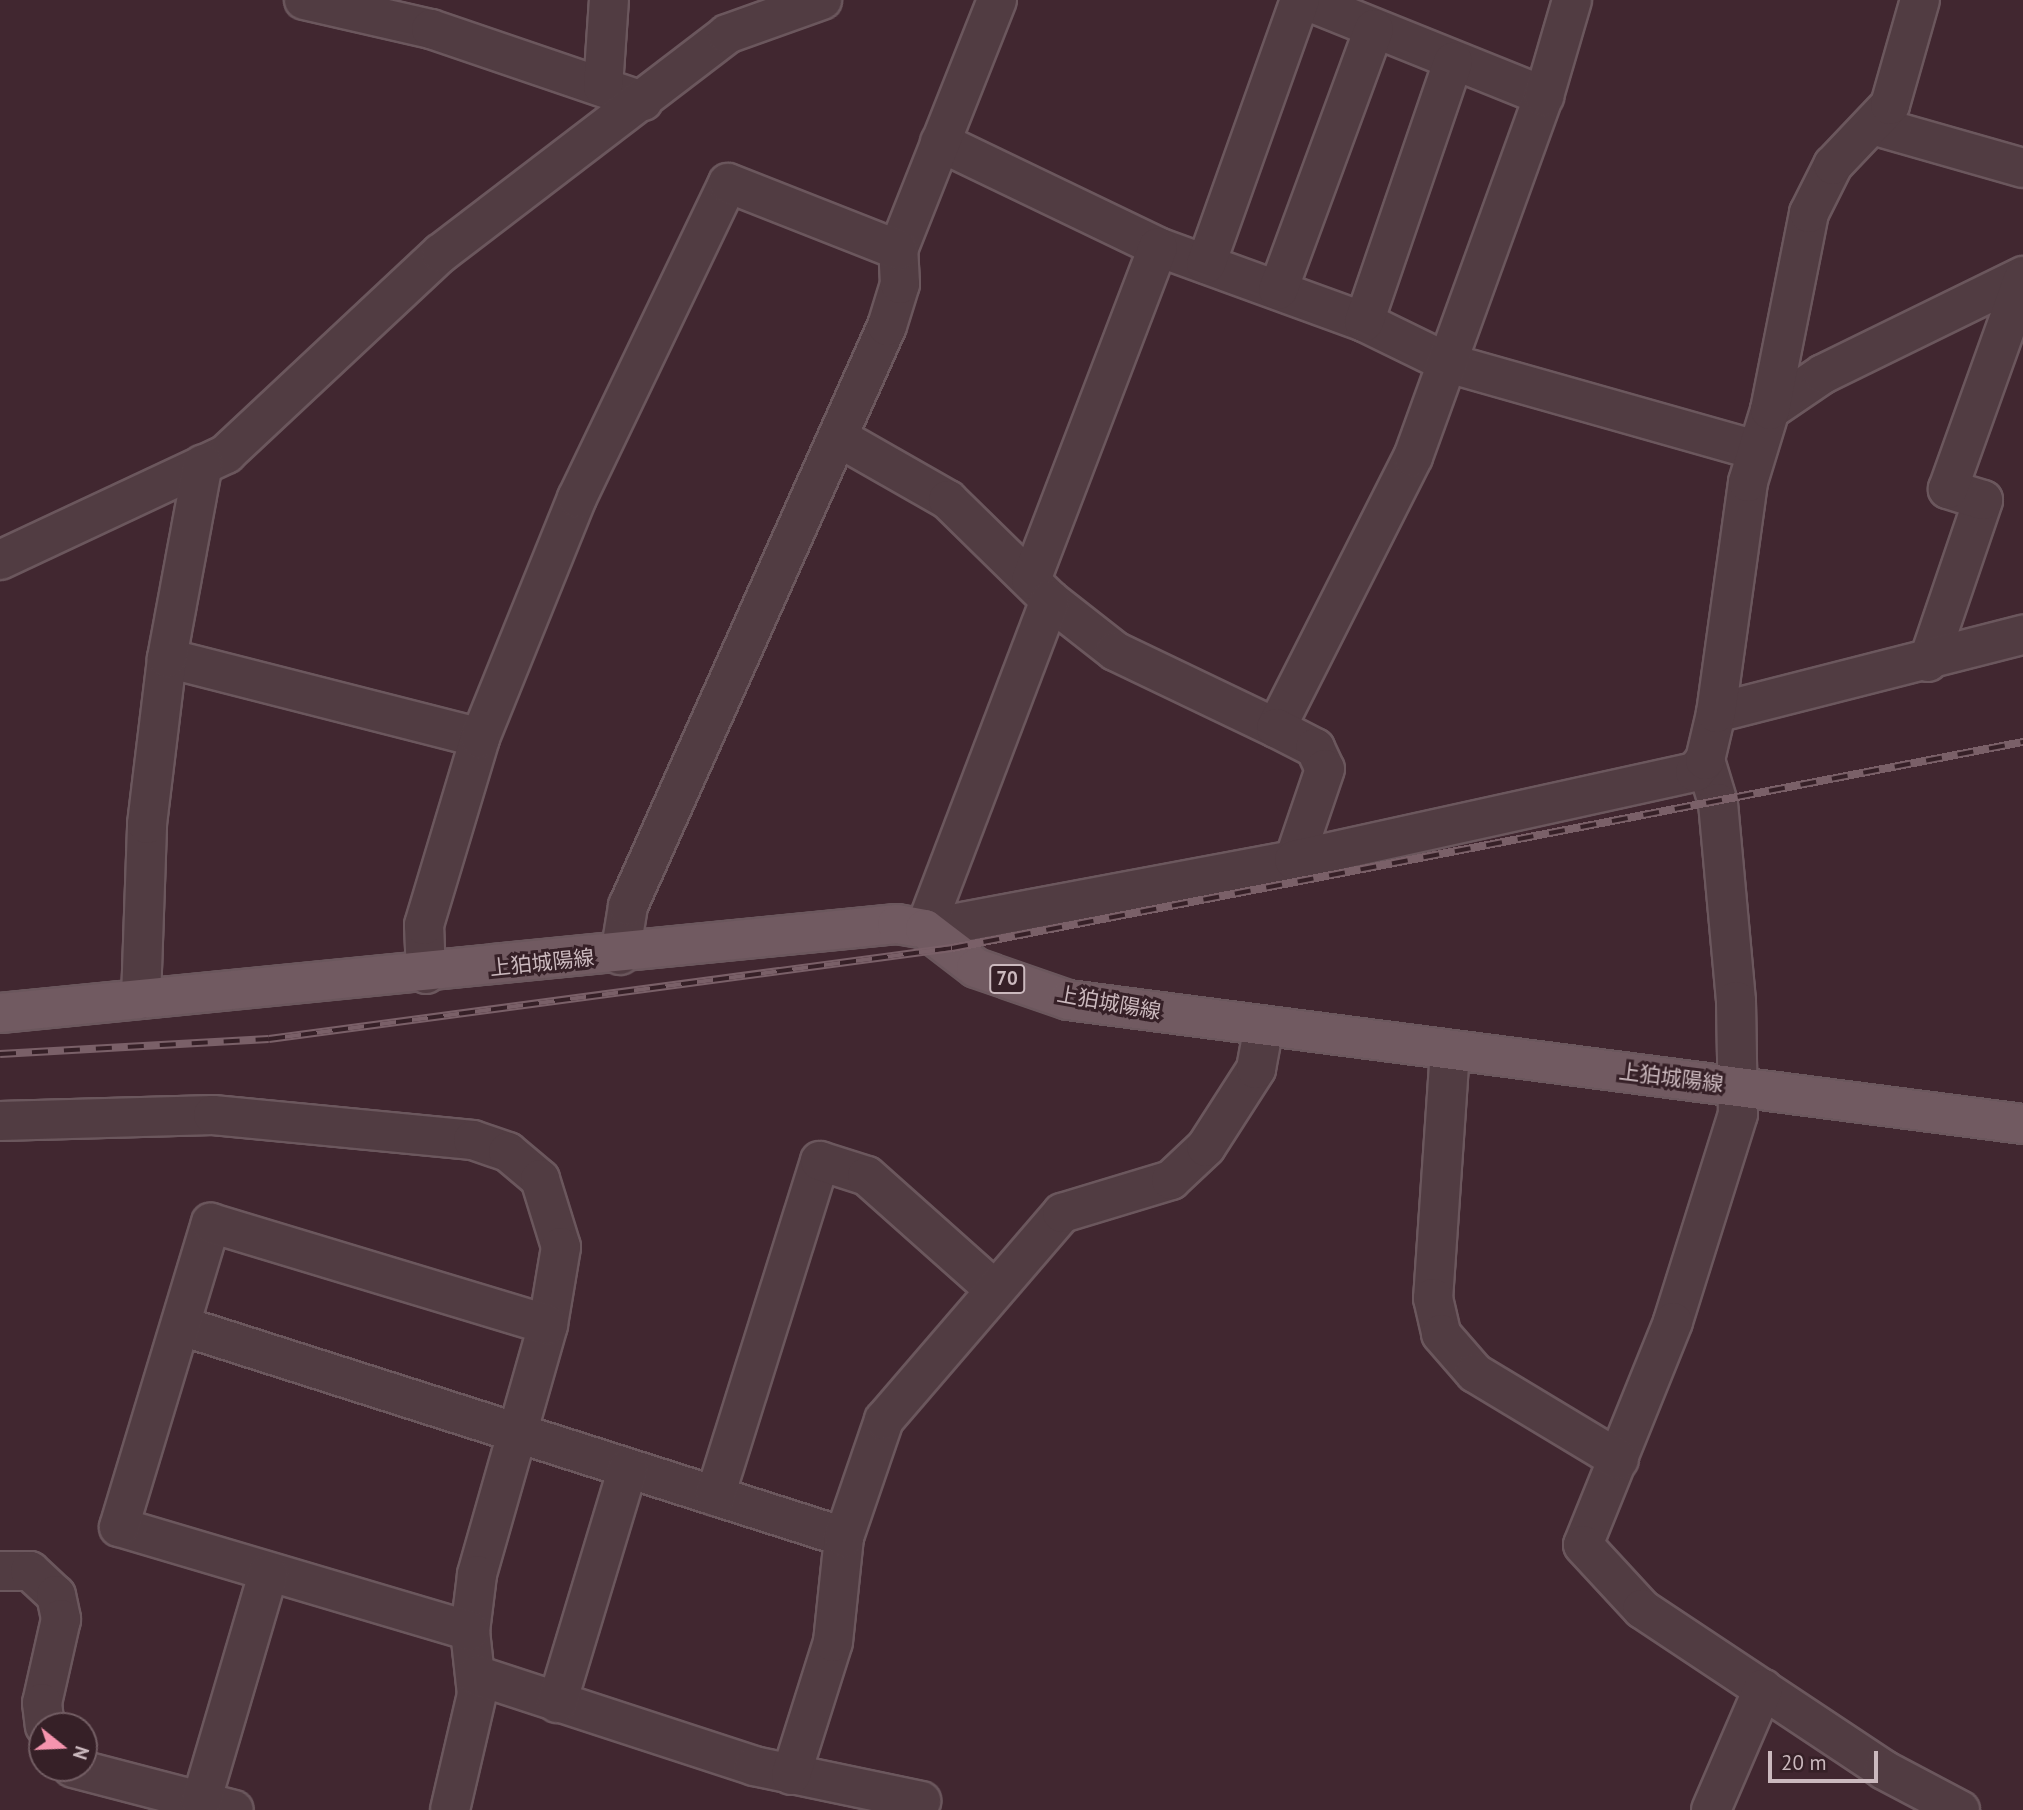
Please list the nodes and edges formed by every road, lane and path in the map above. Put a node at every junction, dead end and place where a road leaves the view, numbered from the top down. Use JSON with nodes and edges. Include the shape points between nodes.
{"nodes":[{"id":1,"x":609,"y":0,"type":"edge"},
{"id":2,"x":822,"y":0,"type":"edge"},
{"id":3,"x":997,"y":0,"type":"edge"},
{"id":4,"x":1303,"y":0,"type":"edge"},
{"id":5,"x":1572,"y":0,"type":"edge"},
{"id":6,"x":1920,"y":0,"type":"edge"},
{"id":7,"x":325,"y":3,"type":"edge"},
{"id":8,"x":435,"y":15,"type":"edge"},
{"id":9,"x":1374,"y":29,"type":"junction"},
{"id":10,"x":1453,"y":62,"type":"junction"},
{"id":11,"x":603,"y":87,"type":"junction"},
{"id":12,"x":1544,"y":96,"type":"junction"},
{"id":13,"x":643,"y":102,"type":"junction"},
{"id":14,"x":1871,"y":125,"type":"junction"},
{"id":15,"x":940,"y":142,"type":"junction"},
{"id":16,"x":2023,"y":169,"type":"edge"},
{"id":17,"x":1158,"y":247,"type":"junction"},
{"id":18,"x":898,"y":250,"type":"junction"},
{"id":19,"x":1206,"y":264,"type":"junction"},
{"id":20,"x":2023,"y":278,"type":"edge"},
{"id":21,"x":1278,"y":290,"type":"junction"},
{"id":22,"x":1364,"y":322,"type":"junction"},
{"id":23,"x":1448,"y":363,"type":"junction"},
{"id":24,"x":1770,"y":410,"type":"junction"},
{"id":25,"x":841,"y":439,"type":"junction"},
{"id":26,"x":1756,"y":450,"type":"junction"},
{"id":27,"x":203,"y":464,"type":"junction"},
{"id":28,"x":0,"y":560,"type":"edge"},
{"id":29,"x":1041,"y":590,"type":"junction"},
{"id":30,"x":2023,"y":635,"type":"edge"},
{"id":31,"x":167,"y":658,"type":"junction"},
{"id":32,"x":1928,"y":662,"type":"junction"},
{"id":33,"x":1716,"y":713,"type":"junction"},
{"id":34,"x":1276,"y":728,"type":"junction"},
{"id":35,"x":480,"y":738,"type":"junction"},
{"id":36,"x":1705,"y":760,"type":"junction"},
{"id":37,"x":1294,"y":860,"type":"junction"},
{"id":38,"x":925,"y":929,"type":"junction"},
{"id":39,"x":620,"y":955,"type":"junction"},
{"id":40,"x":426,"y":974,"type":"junction"},
{"id":41,"x":141,"y":999,"type":"junction"},
{"id":42,"x":0,"y":1013,"type":"edge"},
{"id":43,"x":1264,"y":1026,"type":"junction"},
{"id":44,"x":1450,"y":1049,"type":"junction"},
{"id":45,"x":1736,"y":1087,"type":"junction"},
{"id":46,"x":0,"y":1121,"type":"edge"},
{"id":47,"x":2023,"y":1124,"type":"edge"},
{"id":48,"x":994,"y":1289,"type":"junction"},
{"id":49,"x":548,"y":1325,"type":"junction"},
{"id":50,"x":182,"y":1326,"type":"junction"},
{"id":51,"x":517,"y":1430,"type":"junction"},
{"id":52,"x":1619,"y":1460,"type":"junction"},
{"id":53,"x":628,"y":1468,"type":"junction"},
{"id":54,"x":715,"y":1496,"type":"junction"},
{"id":55,"x":844,"y":1537,"type":"junction"},
{"id":56,"x":0,"y":1571,"type":"edge"},
{"id":57,"x":268,"y":1574,"type":"junction"},
{"id":58,"x":470,"y":1631,"type":"junction"},
{"id":59,"x":476,"y":1675,"type":"junction"},
{"id":60,"x":1763,"y":1689,"type":"junction"},
{"id":61,"x":557,"y":1703,"type":"junction"},
{"id":62,"x":43,"y":1712,"type":"edge"},
{"id":63,"x":98,"y":1775,"type":"edge"},
{"id":64,"x":791,"y":1775,"type":"junction"},
{"id":65,"x":921,"y":1801,"type":"dead end"},
{"id":66,"x":217,"y":1806,"type":"edge"},
{"id":67,"x":450,"y":1810,"type":"edge"},
{"id":68,"x":1711,"y":1810,"type":"edge"},
{"id":69,"x":1960,"y":1810,"type":"edge"}],
"edges":[{"from":1,"to":11,"type":"street"},
{"from":2,"to":13,"type":"street","via":[[727,34]]},
{"from":3,"to":15,"type":"street"},
{"from":4,"to":9,"type":"street"},
{"from":4,"to":19,"type":"street"},
{"from":5,"to":12,"type":"street"},
{"from":6,"to":14,"type":"street","via":[[1890,105]]},
{"from":7,"to":8,"type":"street"},
{"from":8,"to":11,"type":"street"},
{"from":9,"to":10,"type":"street"},
{"from":9,"to":21,"type":"street"},
{"from":10,"to":12,"type":"street"},
{"from":10,"to":22,"type":"street"},
{"from":11,"to":13,"type":"street"},
{"from":12,"to":23,"type":"street"},
{"from":13,"to":27,"type":"street","via":[[441,253],[264,423]]},
{"from":14,"to":16,"type":"street"},
{"from":14,"to":24,"type":"street","via":[[1833,165],[1809,213]]},
{"from":15,"to":17,"type":"street"},
{"from":15,"to":18,"type":"street"},
{"from":17,"to":19,"type":"street"},
{"from":17,"to":29,"type":"street"},
{"from":18,"to":25,"type":"street","via":[[900,284]]},
{"from":18,"to":35,"type":"street","via":[[728,183],[577,498]]},
{"from":19,"to":21,"type":"street"},
{"from":20,"to":24,"type":"street","via":[[1823,374]]},
{"from":20,"to":32,"type":"street","via":[[1948,489],[1983,500]]},
{"from":21,"to":22,"type":"street"},
{"from":22,"to":23,"type":"street"},
{"from":23,"to":26,"type":"street"},
{"from":23,"to":34,"type":"street","via":[[1413,457]]},
{"from":24,"to":26,"type":"street"},
{"from":25,"to":29,"type":"street","via":[[948,500]]},
{"from":25,"to":39,"type":"street","via":[[628,906]]},
{"from":26,"to":33,"type":"street"},
{"from":27,"to":28,"type":"street"},
{"from":27,"to":31,"type":"street"},
{"from":29,"to":34,"type":"street","via":[[1115,651]]},
{"from":29,"to":38,"type":"street"},
{"from":30,"to":32,"type":"street"},
{"from":31,"to":35,"type":"street"},
{"from":31,"to":41,"type":"street","via":[[147,824]]},
{"from":32,"to":33,"type":"street"},
{"from":33,"to":36,"type":"street"},
{"from":34,"to":37,"type":"street","via":[[1315,748],[1325,769]]},
{"from":35,"to":40,"type":"street","via":[[424,925]]},
{"from":36,"to":37,"type":"street","via":[[1679,780]]},
{"from":36,"to":45,"type":"street","via":[[1718,803],[1736,1001]]},
{"from":37,"to":38,"type":"street"},
{"from":38,"to":39,"type":"main road","name":"上狛城陽線","via":[[897,925]]},
{"from":38,"to":43,"type":"main road","name":"上狛城陽線","number":"70","via":[[976,968],[1068,1000]]},
{"from":39,"to":40,"type":"main road","name":"上狛城陽線"},
{"from":40,"to":41,"type":"main road","name":"上狛城陽線"},
{"from":41,"to":42,"type":"main road","name":"上狛城陽線"},
{"from":43,"to":44,"type":"main road","name":"上狛城陽線","number":"70"},
{"from":43,"to":48,"type":"street","via":[[1256,1069],[1206,1147],[1171,1180],[1062,1213]]},
{"from":44,"to":45,"type":"main road","name":"上狛城陽線","number":"70"},
{"from":44,"to":52,"type":"street","via":[[1433,1298],[1441,1334],[1475,1373]]},
{"from":45,"to":47,"type":"main road","name":"上狛城陽線","number":"70"},
{"from":45,"to":52,"type":"street","via":[[1738,1114]]},
{"from":46,"to":49,"type":"street","via":[[213,1115],[491,1145],[534,1171],[550,1195],[561,1247]]},
{"from":48,"to":54,"type":"street","via":[[867,1176],[820,1161]]},
{"from":48,"to":55,"type":"street","via":[[884,1420]]},
{"from":49,"to":50,"type":"street","via":[[211,1223]]},
{"from":49,"to":51,"type":"street"},
{"from":50,"to":51,"type":"street"},
{"from":50,"to":57,"type":"street","via":[[119,1527]]},
{"from":51,"to":53,"type":"street"},
{"from":51,"to":58,"type":"street","via":[[477,1575]]},
{"from":52,"to":60,"type":"street","via":[[1583,1545],[1642,1609]]},
{"from":53,"to":54,"type":"street"},
{"from":53,"to":61,"type":"street"},
{"from":54,"to":55,"type":"street"},
{"from":55,"to":64,"type":"street","via":[[833,1642]]},
{"from":56,"to":62,"type":"street","via":[[30,1571],[56,1595],[61,1619]]},
{"from":57,"to":58,"type":"street"},
{"from":57,"to":66,"type":"street"},
{"from":58,"to":59,"type":"street"},
{"from":59,"to":61,"type":"street"},
{"from":59,"to":67,"type":"street"},
{"from":60,"to":68,"type":"street"},
{"from":60,"to":69,"type":"street","via":[[1884,1770]]},
{"from":61,"to":64,"type":"street"},
{"from":63,"to":66,"type":"street"},
{"from":64,"to":65,"type":"street"}]}
